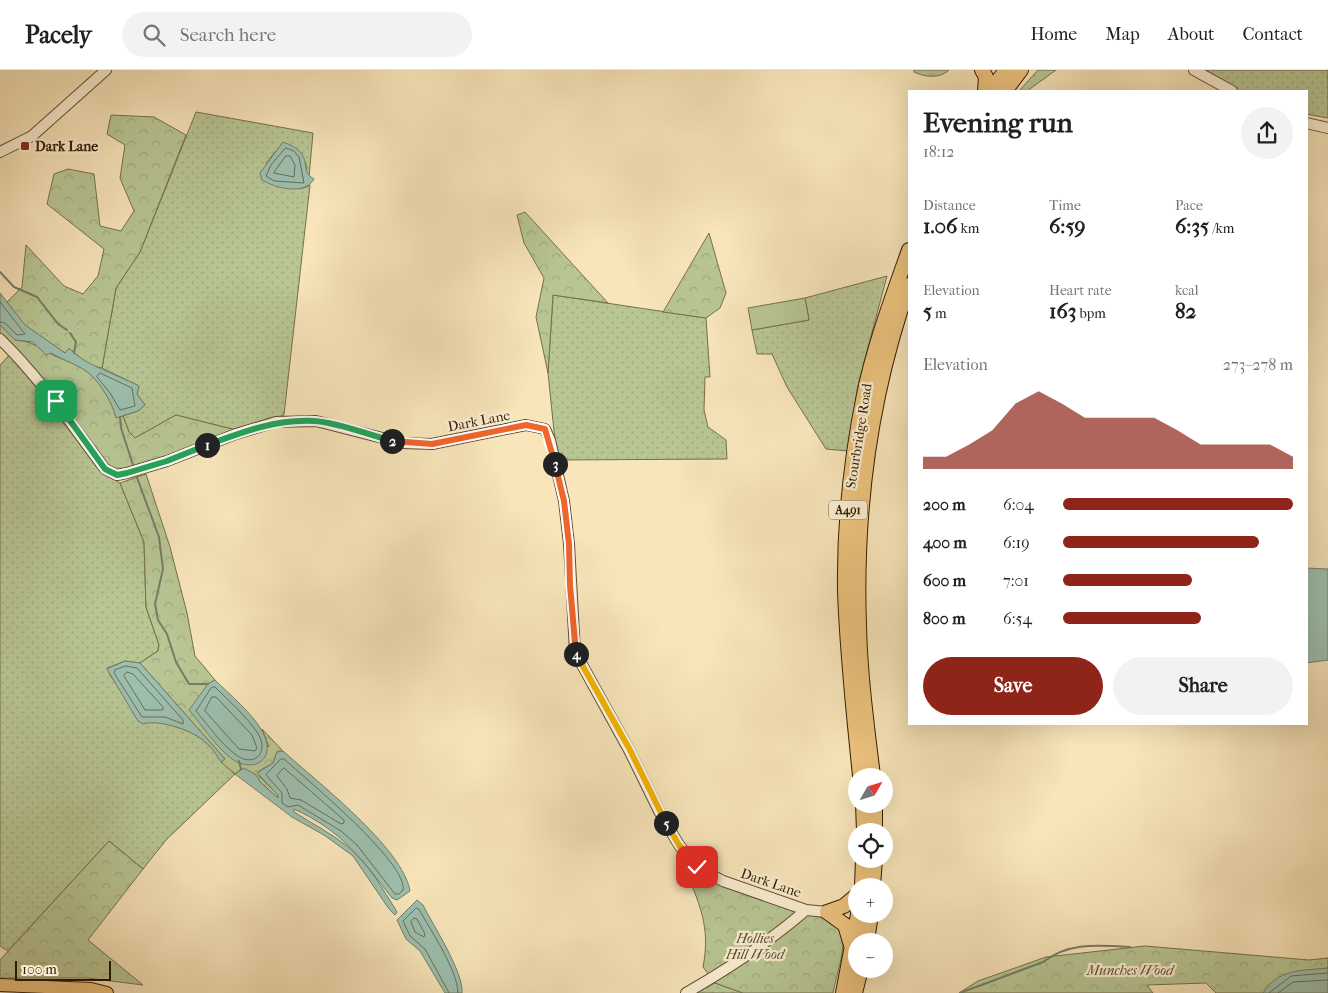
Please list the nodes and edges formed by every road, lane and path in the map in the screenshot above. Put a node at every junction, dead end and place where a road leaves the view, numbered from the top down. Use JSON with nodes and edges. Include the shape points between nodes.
{"nodes":[{"id":1,"x":106,"y":70,"type":"edge"},
{"id":2,"x":982,"y":70,"type":"edge"},
{"id":3,"x":992,"y":70,"type":"edge"},
{"id":4,"x":998,"y":70,"type":"edge"},
{"id":5,"x":1006,"y":70,"type":"edge"},
{"id":6,"x":1021,"y":70,"type":"edge"},
{"id":7,"x":1194,"y":70,"type":"edge"},
{"id":8,"x":985,"y":90,"type":"edge"},
{"id":9,"x":991,"y":90,"type":"edge"},
{"id":10,"x":1006,"y":90,"type":"edge"},
{"id":11,"x":1230,"y":90,"type":"edge"},
{"id":12,"x":1308,"y":123,"type":"edge"},
{"id":13,"x":1328,"y":128,"type":"edge"},
{"id":14,"x":0,"y":152,"type":"edge"},
{"id":15,"x":908,"y":253,"type":"edge"},
{"id":16,"x":908,"y":288,"type":"edge"},
{"id":17,"x":0,"y":339,"type":"edge"},
{"id":18,"x":859,"y":768,"type":"edge"},
{"id":19,"x":872,"y":768,"type":"edge"},
{"id":20,"x":848,"y":903,"type":"edge"},
{"id":21,"x":806,"y":910,"type":"junction"},
{"id":22,"x":827,"y":912,"type":"junction"},
{"id":23,"x":848,"y":936,"type":"edge"},
{"id":24,"x":848,"y":969,"type":"edge"},
{"id":25,"x":859,"y":978,"type":"edge"},
{"id":26,"x":0,"y":985,"type":"edge"},
{"id":27,"x":107,"y":993,"type":"edge"},
{"id":28,"x":686,"y":993,"type":"edge"},
{"id":29,"x":843,"y":993,"type":"edge"},
{"id":30,"x":855,"y":993,"type":"edge"}],
"edges":[{"from":1,"to":14,"type":"street","via":[[32,136]]},
{"from":2,"to":8,"type":"highway","via":[[986,78]]},
{"from":3,"to":4,"type":"highway"},
{"from":5,"to":9,"type":"highway"},
{"from":6,"to":10,"type":"highway"},
{"from":7,"to":11,"type":"street"},
{"from":12,"to":13,"type":"street"},
{"from":15,"to":18,"type":"highway","name":"Stourbridge Road","number":"A491","via":[[884,320],[864,393],[851,476],[845,591]]},
{"from":16,"to":19,"type":"highway","name":"Stourbridge Road","number":"A491","via":[[877,400],[867,453],[861,515],[859,624]]},
{"from":17,"to":21,"type":"street","name":"Dark Lane","via":[[56,401],[105,469],[117,475],[167,461],[276,422],[316,421],[402,443],[432,444],[526,425],[545,429],[564,501],[575,652],[630,750],[660,813],[697,867],[723,881]]},
{"from":20,"to":22,"type":"highway"},
{"from":21,"to":22,"type":"street","name":"Dark Lane"},
{"from":21,"to":28,"type":"street","via":[[727,969]]},
{"from":22,"to":23,"type":"highway","via":[[845,925]]},
{"from":24,"to":29,"type":"highway"},
{"from":25,"to":30,"type":"highway"},
{"from":26,"to":27,"type":"main road","via":[[91,989]]}]}
